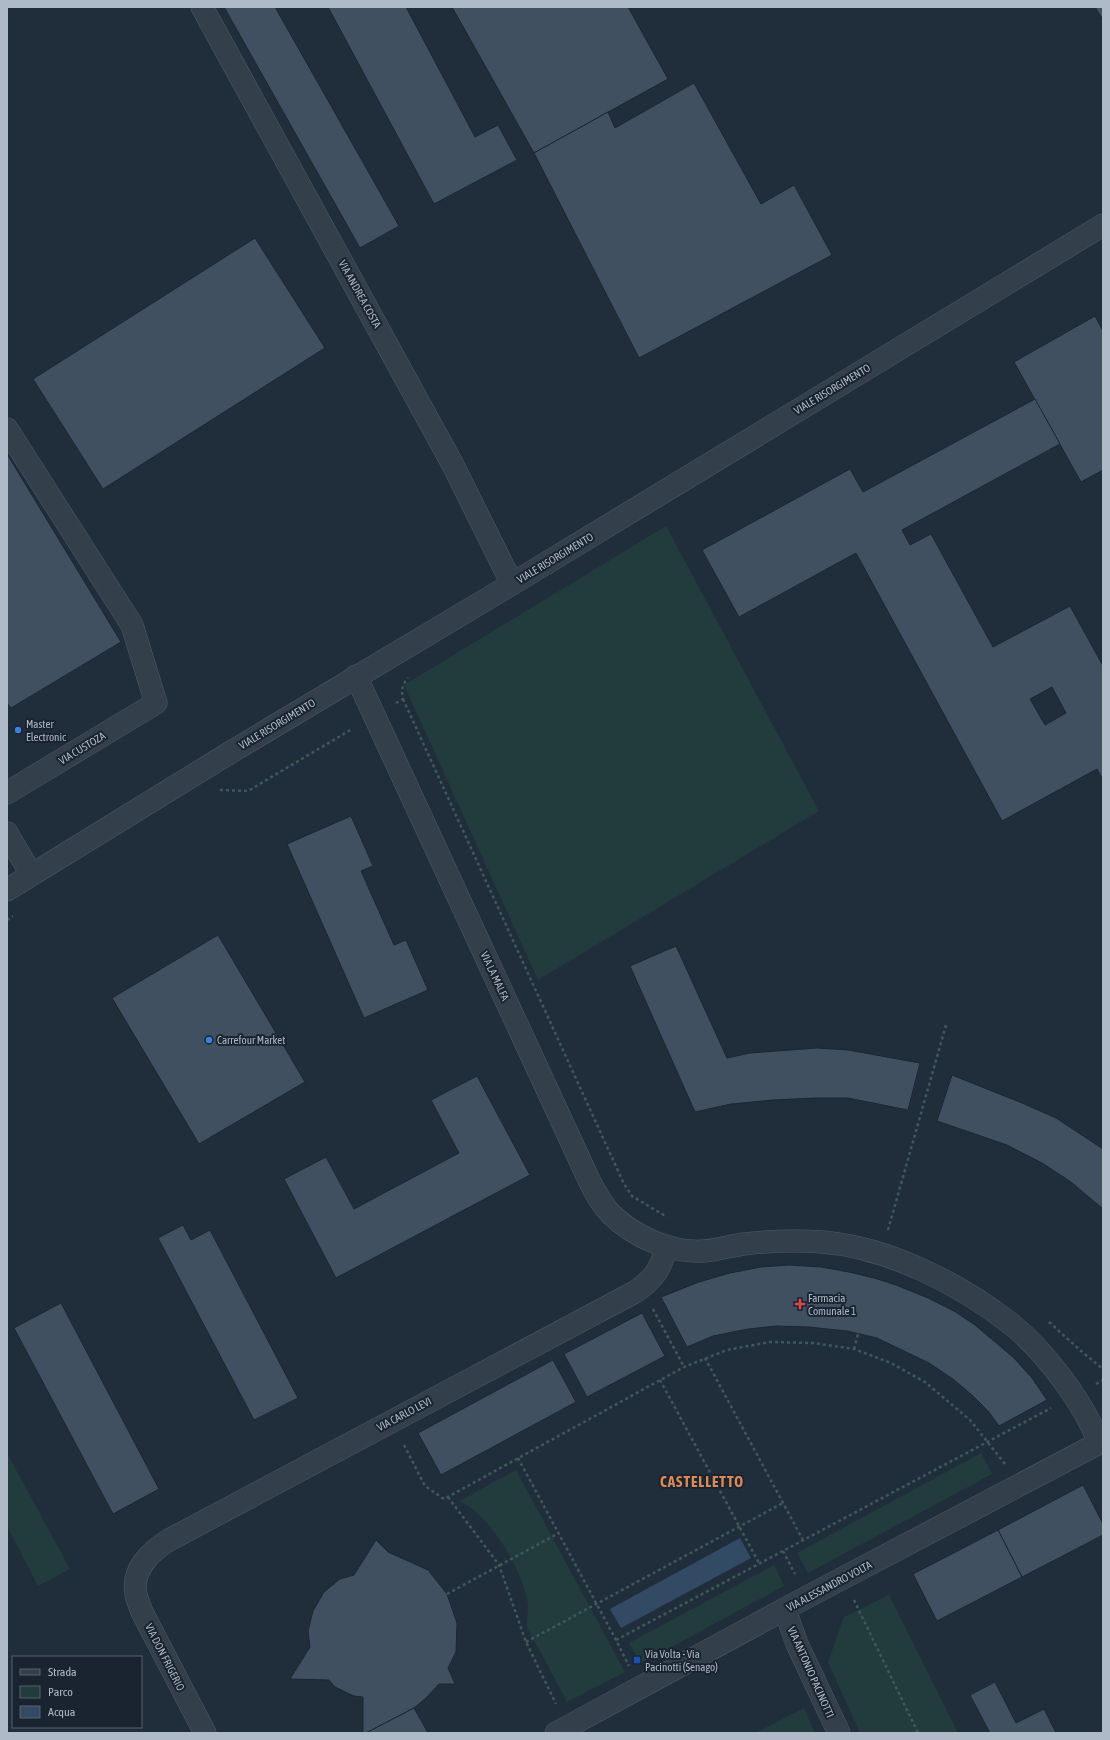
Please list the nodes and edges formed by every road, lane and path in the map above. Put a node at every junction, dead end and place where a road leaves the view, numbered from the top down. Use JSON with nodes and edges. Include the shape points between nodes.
{"nodes":[{"id":1,"x":202,"y":7,"type":"edge"},
{"id":2,"x":1103,"y":225,"type":"edge"},
{"id":3,"x":7,"y":429,"type":"edge"},
{"id":4,"x":512,"y":584,"type":"junction"},
{"id":5,"x":356,"y":676,"type":"junction"},
{"id":6,"x":403,"y":699,"type":"dead end"},
{"id":7,"x":7,"y":793,"type":"edge"},
{"id":8,"x":7,"y":833,"type":"edge"},
{"id":9,"x":31,"y":874,"type":"junction"},
{"id":10,"x":7,"y":890,"type":"edge"},
{"id":11,"x":946,"y":1025,"type":"dead end"},
{"id":12,"x":668,"y":1218,"type":"dead end"},
{"id":13,"x":666,"y":1246,"type":"junction"},
{"id":14,"x":881,"y":1254,"type":"junction"},
{"id":15,"x":642,"y":1287,"type":"junction"},
{"id":16,"x":1044,"y":1317,"type":"dead end"},
{"id":17,"x":858,"y":1334,"type":"dead end"},
{"id":18,"x":854,"y":1349,"type":"junction"},
{"id":19,"x":705,"y":1358,"type":"junction"},
{"id":20,"x":684,"y":1367,"type":"junction"},
{"id":21,"x":1103,"y":1369,"type":"edge"},
{"id":22,"x":660,"y":1380,"type":"junction"},
{"id":23,"x":1103,"y":1380,"type":"edge"},
{"id":24,"x":1073,"y":1396,"type":"junction"},
{"id":25,"x":392,"y":1421,"type":"junction"},
{"id":26,"x":988,"y":1441,"type":"junction"},
{"id":27,"x":1101,"y":1442,"type":"edge"},
{"id":28,"x":518,"y":1458,"type":"junction"},
{"id":29,"x":1022,"y":1484,"type":"junction"},
{"id":30,"x":448,"y":1497,"type":"junction"},
{"id":31,"x":783,"y":1503,"type":"junction"},
{"id":32,"x":739,"y":1526,"type":"junction"},
{"id":33,"x":559,"y":1533,"type":"junction"},
{"id":34,"x":802,"y":1540,"type":"junction"},
{"id":35,"x":759,"y":1564,"type":"junction"},
{"id":36,"x":499,"y":1566,"type":"junction"},
{"id":37,"x":136,"y":1578,"type":"joint"},
{"id":38,"x":844,"y":1578,"type":"junction"},
{"id":39,"x":446,"y":1594,"type":"dead end"},
{"id":40,"x":597,"y":1604,"type":"junction"},
{"id":41,"x":785,"y":1610,"type":"junction"},
{"id":42,"x":616,"y":1640,"type":"junction"},
{"id":43,"x":526,"y":1642,"type":"junction"},
{"id":44,"x":639,"y":1688,"type":"junction"},
{"id":45,"x":557,"y":1706,"type":"dead end"},
{"id":46,"x":205,"y":1733,"type":"edge"},
{"id":47,"x":556,"y":1733,"type":"edge"},
{"id":48,"x":839,"y":1733,"type":"edge"},
{"id":49,"x":918,"y":1733,"type":"edge"}],
"edges":[{"from":1,"to":4,"type":"street","name":"VIA ANDREA COSTA","via":[[453,465]]},
{"from":2,"to":4,"type":"street","name":"VIALE RISORGIMENTO"},
{"from":3,"to":7,"type":"street","name":"VIA CUSTOZA","via":[[132,625],[156,703]]},
{"from":4,"to":5,"type":"street","name":"VIALE RISORGIMENTO"},
{"from":5,"to":9,"type":"street","name":"VIALE RISORGIMENTO"},
{"from":5,"to":13,"type":"street","name":"VIA LA MALFA","via":[[588,1180],[610,1213],[624,1226]]},
{"from":6,"to":12,"type":"path","via":[[624,1184],[632,1196]]},
{"from":8,"to":9,"type":"street"},
{"from":9,"to":10,"type":"street","name":"VIALE RISORGIMENTO"},
{"from":11,"to":14,"type":"path"},
{"from":13,"to":14,"type":"street","name":"VIA LA MALFA","via":[[704,1251],[744,1244],[822,1242]]},
{"from":13,"to":15,"type":"street","name":"VIA CARLO LEVI","via":[[662,1262],[654,1277]]},
{"from":14,"to":24,"type":"street","name":"VIA LA MALFA","via":[[948,1283],[1011,1324],[1056,1369]]},
{"from":15,"to":20,"type":"path"},
{"from":15,"to":25,"type":"street","name":"VIA CARLO LEVI"},
{"from":16,"to":21,"type":"path"},
{"from":17,"to":18,"type":"path"},
{"from":18,"to":19,"type":"path","via":[[813,1343],[770,1342],[727,1350]]},
{"from":18,"to":26,"type":"path","via":[[891,1363],[925,1382],[970,1420]]},
{"from":19,"to":20,"type":"path"},
{"from":19,"to":31,"type":"path"},
{"from":20,"to":22,"type":"path"},
{"from":22,"to":28,"type":"path"},
{"from":22,"to":32,"type":"path"},
{"from":23,"to":24,"type":"path"},
{"from":24,"to":26,"type":"path"},
{"from":24,"to":27,"type":"street","name":"VIA LA MALFA"},
{"from":25,"to":30,"type":"path","via":[[425,1486],[444,1499]]},
{"from":25,"to":37,"type":"street","name":"VIA CARLO LEVI","via":[[169,1540],[155,1549]]},
{"from":26,"to":29,"type":"path"},
{"from":26,"to":34,"type":"path"},
{"from":27,"to":29,"type":"street","name":"VIA ALESSANDRO VOLTA"},
{"from":28,"to":30,"type":"path"},
{"from":28,"to":33,"type":"path"},
{"from":29,"to":38,"type":"street","name":"VIA ALESSANDRO VOLTA"},
{"from":30,"to":36,"type":"path"},
{"from":31,"to":32,"type":"path"},
{"from":31,"to":34,"type":"path"},
{"from":32,"to":35,"type":"path"},
{"from":32,"to":40,"type":"path"},
{"from":33,"to":36,"type":"path"},
{"from":33,"to":40,"type":"path"},
{"from":34,"to":35,"type":"path"},
{"from":35,"to":42,"type":"path"},
{"from":36,"to":39,"type":"path"},
{"from":36,"to":43,"type":"path"},
{"from":37,"to":46,"type":"street","name":"VIA DON FRIGERIO","via":[[136,1593],[142,1612]]},
{"from":38,"to":41,"type":"street","name":"VIA ALESSANDRO VOLTA"},
{"from":38,"to":49,"type":"path"},
{"from":40,"to":42,"type":"path"},
{"from":40,"to":43,"type":"path"},
{"from":41,"to":44,"type":"street","name":"VIA ALESSANDRO VOLTA"},
{"from":41,"to":48,"type":"street","name":"VIA ANTONIO PACINOTTI","via":[[797,1644]]},
{"from":42,"to":44,"type":"path"},
{"from":43,"to":45,"type":"path"},
{"from":44,"to":47,"type":"street","name":"VIA ALESSANDRO VOLTA"}]}
